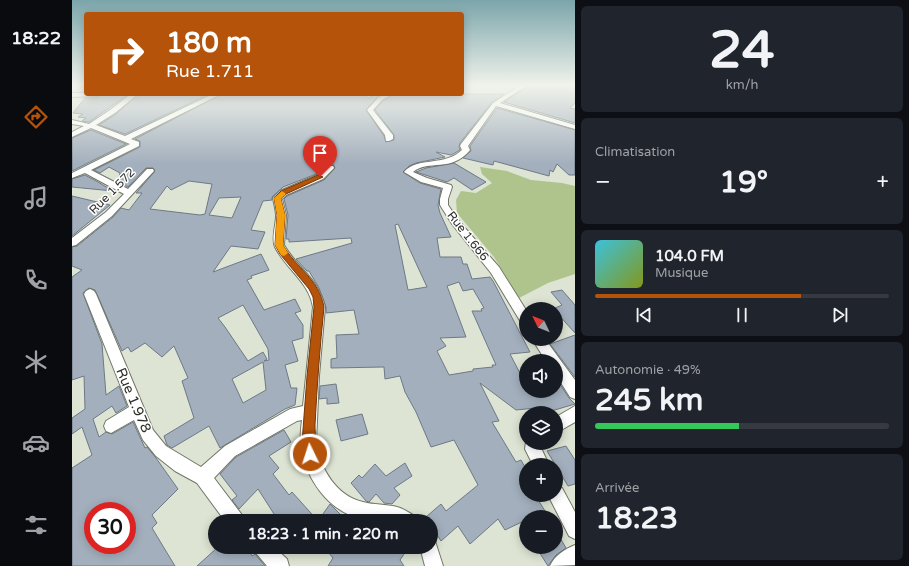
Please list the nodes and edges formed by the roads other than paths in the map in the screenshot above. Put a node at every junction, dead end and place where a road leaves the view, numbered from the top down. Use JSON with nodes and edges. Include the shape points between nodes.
{"nodes":[{"id":1,"x":115,"y":111,"type":"edge"},
{"id":2,"x":182,"y":111,"type":"edge"},
{"id":3,"x":371,"y":111,"type":"edge"},
{"id":4,"x":490,"y":111,"type":"edge"},
{"id":5,"x":521,"y":111,"type":"edge"},
{"id":6,"x":72,"y":122,"type":"edge"},
{"id":7,"x":91,"y":126,"type":"junction"},
{"id":8,"x":575,"y":127,"type":"edge"},
{"id":9,"x":72,"y":135,"type":"edge"},
{"id":10,"x":389,"y":138,"type":"dead end"},
{"id":11,"x":125,"y":139,"type":"junction"},
{"id":12,"x":330,"y":168,"type":"dead end"},
{"id":13,"x":84,"y":169,"type":"junction"},
{"id":14,"x":150,"y":171,"type":"dead end"},
{"id":15,"x":72,"y":176,"type":"edge"},
{"id":16,"x":129,"y":193,"type":"junction"},
{"id":17,"x":72,"y":243,"type":"edge"},
{"id":18,"x":90,"y":294,"type":"dead end"},
{"id":19,"x":519,"y":309,"type":"edge"},
{"id":20,"x":563,"y":374,"type":"edge"},
{"id":21,"x":575,"y":392,"type":"edge"},
{"id":22,"x":137,"y":410,"type":"junction"},
{"id":23,"x":304,"y":413,"type":"junction"},
{"id":24,"x":575,"y":413,"type":"edge"},
{"id":25,"x":563,"y":421,"type":"edge"},
{"id":26,"x":111,"y":426,"type":"dead end"},
{"id":27,"x":203,"y":477,"type":"junction"},
{"id":28,"x":560,"y":502,"type":"edge"},
{"id":29,"x":231,"y":514,"type":"edge"},
{"id":30,"x":396,"y":514,"type":"edge"},
{"id":31,"x":575,"y":530,"type":"edge"},
{"id":32,"x":269,"y":554,"type":"edge"},
{"id":33,"x":431,"y":554,"type":"edge"},
{"id":34,"x":575,"y":554,"type":"edge"},
{"id":35,"x":280,"y":566,"type":"edge"},
{"id":36,"x":434,"y":566,"type":"edge"},
{"id":37,"x":559,"y":566,"type":"edge"}],
"edges":[{"from":1,"to":7,"type":"street"},
{"from":2,"to":11,"type":"street"},
{"from":3,"to":10,"type":"street","via":[[390,135]]},
{"from":4,"to":19,"type":"street","name":"Rue 1.666","via":[[464,146],[466,150],[459,158],[419,166],[408,172],[448,187],[444,205],[495,270]]},
{"from":5,"to":8,"type":"street"},
{"from":6,"to":7,"type":"street"},
{"from":7,"to":9,"type":"street"},
{"from":7,"to":11,"type":"street"},
{"from":11,"to":13,"type":"street","via":[[136,144]]},
{"from":12,"to":23,"type":"street","via":[[320,177],[277,198],[281,215],[279,245],[312,287],[319,307],[312,376]]},
{"from":13,"to":15,"type":"street"},
{"from":13,"to":16,"type":"street"},
{"from":14,"to":16,"type":"street","name":"Rue 1.572"},
{"from":16,"to":17,"type":"street","name":"Rue 1.572"},
{"from":18,"to":22,"type":"street","name":"Rue 1.978"},
{"from":20,"to":21,"type":"street"},
{"from":22,"to":26,"type":"street"},
{"from":22,"to":27,"type":"street","name":"Rue 1.978","via":[[148,435],[161,451]]},
{"from":23,"to":27,"type":"street","via":[[230,451]]},
{"from":23,"to":30,"type":"street","via":[[310,454],[326,488],[351,507],[363,511]]},
{"from":24,"to":25,"type":"street"},
{"from":27,"to":29,"type":"street","name":"Rue 1.978"},
{"from":28,"to":31,"type":"street"},
{"from":32,"to":35,"type":"street"},
{"from":33,"to":36,"type":"street"},
{"from":34,"to":37,"type":"street"}]}
